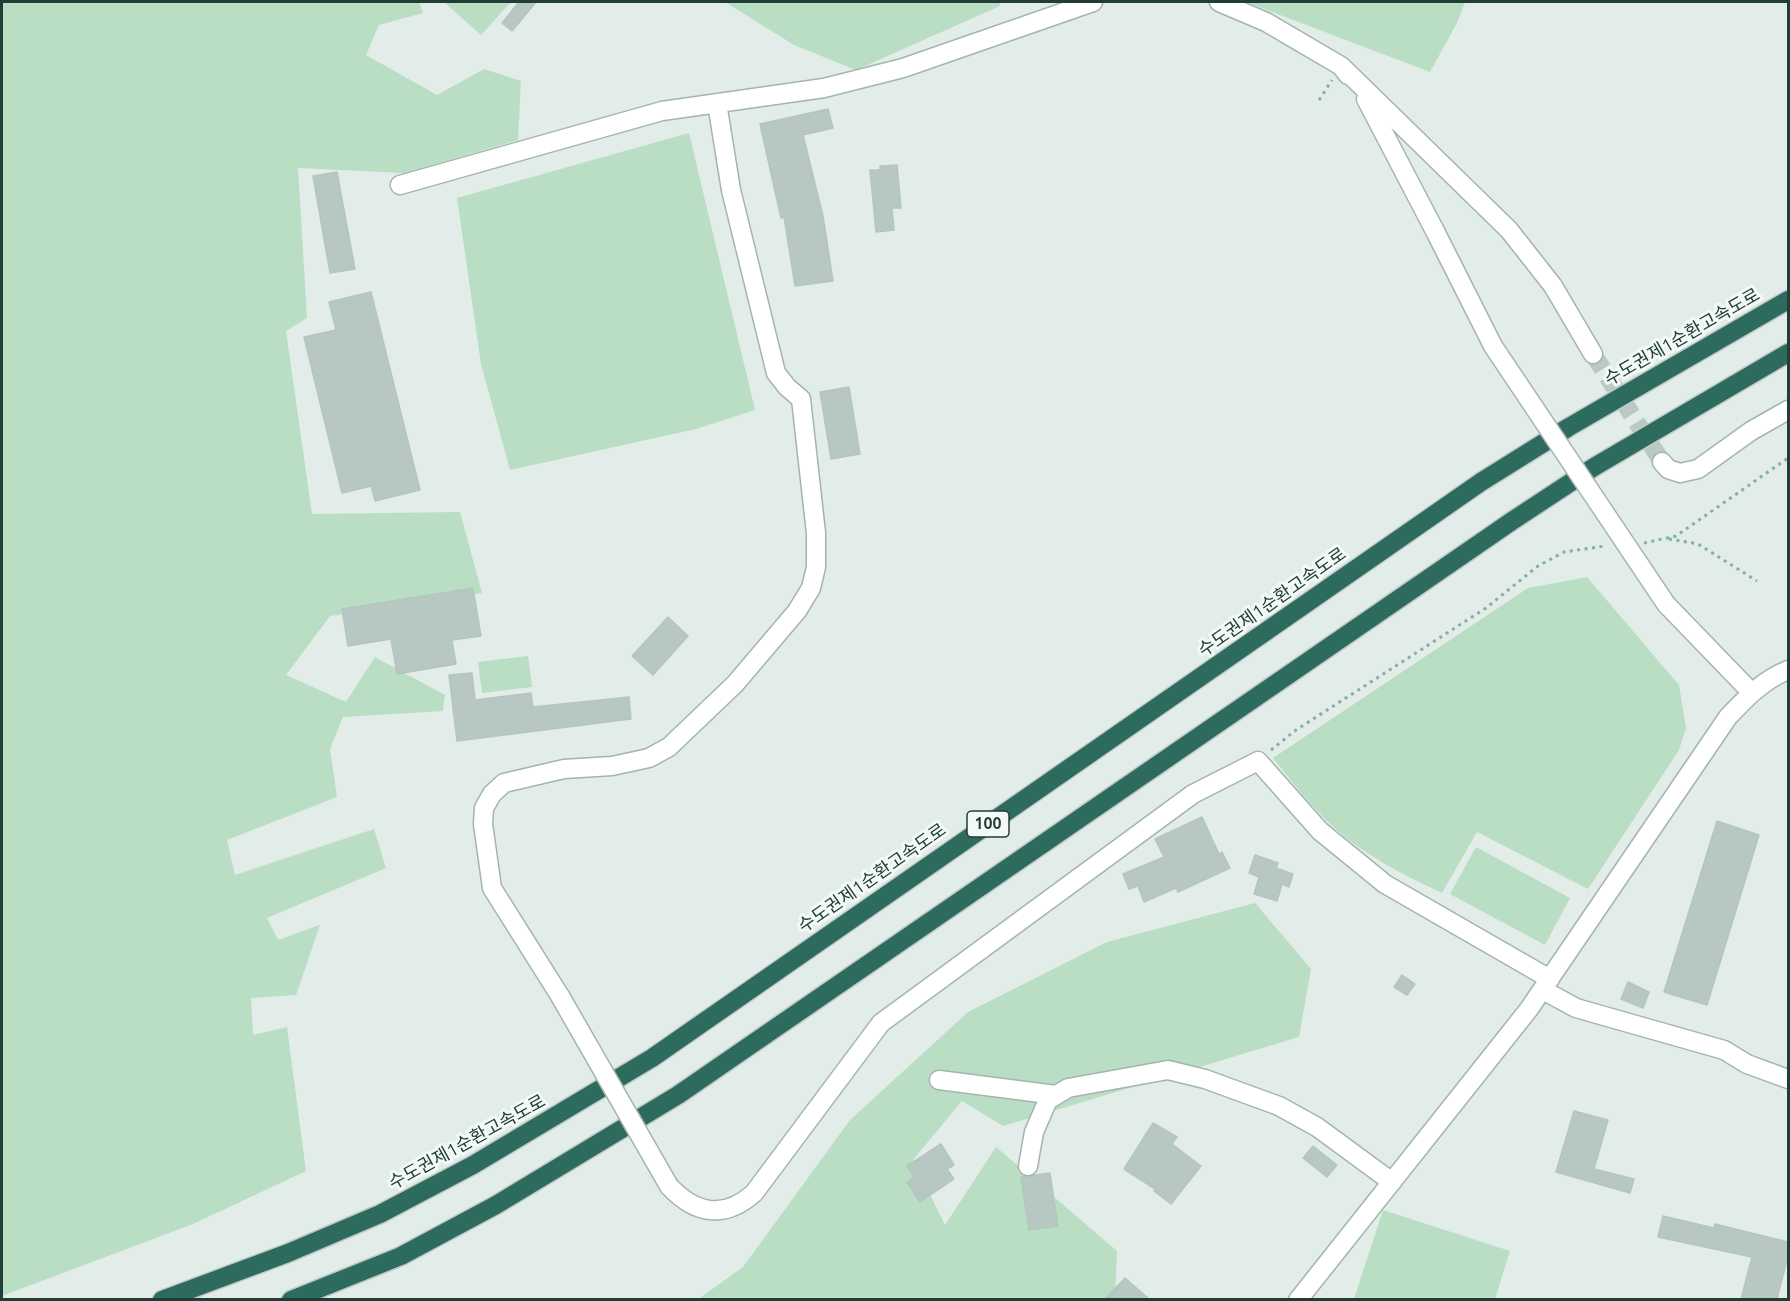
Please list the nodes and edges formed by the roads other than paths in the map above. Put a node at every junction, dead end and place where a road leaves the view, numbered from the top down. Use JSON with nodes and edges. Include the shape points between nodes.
{"nodes":[{"id":1,"x":1093,"y":2,"type":"edge"},
{"id":2,"x":1220,"y":2,"type":"edge"},
{"id":3,"x":1341,"y":66,"type":"junction"},
{"id":4,"x":717,"y":104,"type":"junction"},
{"id":5,"x":400,"y":185,"type":"dead end"},
{"id":6,"x":1788,"y":300,"type":"edge"},
{"id":7,"x":1788,"y":353,"type":"edge"},
{"id":8,"x":1593,"y":354,"type":"tunnel mouth"},
{"id":9,"x":1788,"y":410,"type":"edge"},
{"id":10,"x":1662,"y":462,"type":"tunnel mouth"},
{"id":11,"x":1788,"y":670,"type":"edge"},
{"id":12,"x":1751,"y":692,"type":"junction"},
{"id":13,"x":1546,"y":985,"type":"junction"},
{"id":14,"x":1788,"y":1078,"type":"edge"},
{"id":15,"x":939,"y":1080,"type":"dead end"},
{"id":16,"x":1056,"y":1095,"type":"junction"},
{"id":17,"x":1028,"y":1166,"type":"dead end"},
{"id":18,"x":1392,"y":1182,"type":"junction"},
{"id":19,"x":162,"y":1299,"type":"edge"},
{"id":20,"x":291,"y":1299,"type":"edge"},
{"id":21,"x":1298,"y":1299,"type":"edge"}],
"edges":[{"from":1,"to":4,"type":"lane","via":[[903,68],[824,88]]},
{"from":2,"to":3,"type":"lane","via":[[1266,22]]},
{"from":3,"to":8,"type":"lane","via":[[1509,230],[1553,286]]},
{"from":3,"to":12,"type":"lane","bridge":true,"via":[[1371,106],[1493,346],[1666,604]]},
{"from":4,"to":5,"type":"lane","via":[[662,111]]},
{"from":4,"to":13,"type":"lane","bridge":true,"via":[[731,190],[776,373],[801,399],[816,533],[816,567],[811,588],[797,611],[735,684],[669,747],[649,758],[612,766],[564,769],[504,783],[484,808],[483,824],[492,888],[560,996],[669,1186],[680,1198],[713,1211],[741,1204],[881,1023],[1193,794],[1258,761],[1320,831],[1384,884]]},
{"from":6,"to":19,"type":"highway","name":"수도권제1순환고속도로","number":"100","via":[[1569,427],[1481,483],[652,1058],[473,1165],[380,1214]]},
{"from":7,"to":20,"type":"highway","number":"100","via":[[1594,467],[1512,521],[678,1095],[496,1205],[400,1256]]},
{"from":9,"to":10,"type":"lane","via":[[1698,469],[1680,473]]},
{"from":11,"to":12,"type":"lane"},
{"from":12,"to":13,"type":"lane","via":[[1728,717]]},
{"from":13,"to":14,"type":"lane","via":[[1576,1008],[1724,1050],[1755,1067]]},
{"from":13,"to":18,"type":"lane"},
{"from":15,"to":16,"type":"lane"},
{"from":16,"to":17,"type":"lane","via":[[1048,1100],[1034,1132]]},
{"from":16,"to":18,"type":"lane","via":[[1096,1081],[1168,1070],[1279,1106],[1317,1127]]},
{"from":18,"to":21,"type":"lane"}]}
